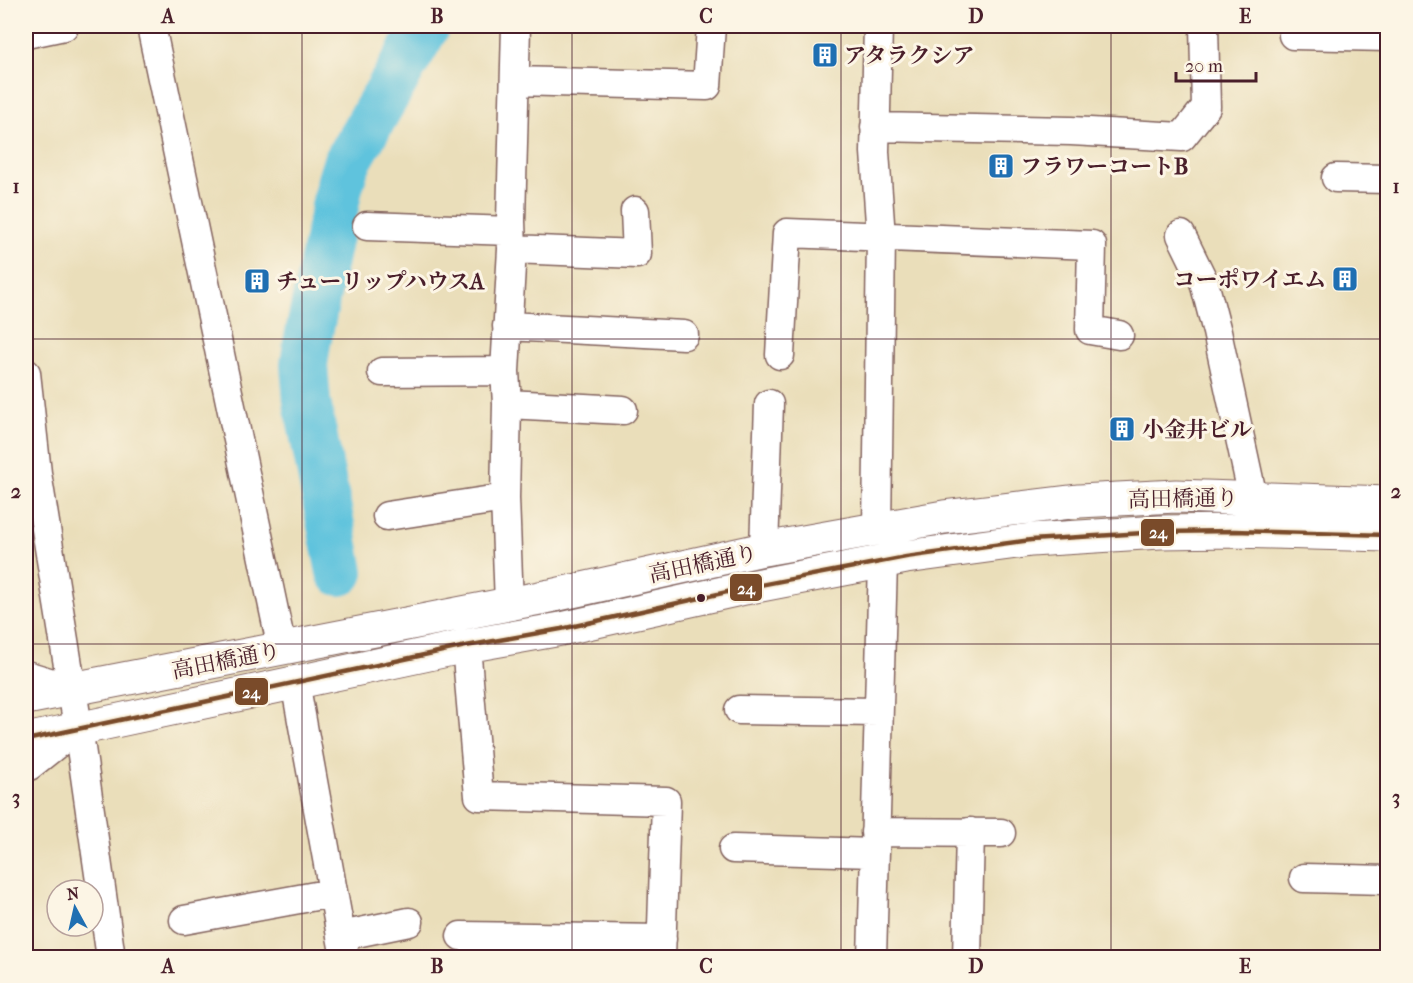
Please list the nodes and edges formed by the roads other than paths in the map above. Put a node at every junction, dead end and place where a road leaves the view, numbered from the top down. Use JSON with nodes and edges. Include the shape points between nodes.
{"nodes":[{"id":1,"x":64,"y":26,"type":"edge"},
{"id":2,"x":151,"y":26,"type":"edge"},
{"id":3,"x":516,"y":26,"type":"edge"},
{"id":4,"x":711,"y":26,"type":"edge"},
{"id":5,"x":878,"y":26,"type":"edge"},
{"id":6,"x":1204,"y":26,"type":"edge"},
{"id":7,"x":26,"y":34,"type":"edge"},
{"id":8,"x":1293,"y":34,"type":"dead end"},
{"id":9,"x":1388,"y":37,"type":"edge"},
{"id":10,"x":515,"y":81,"type":"junction"},
{"id":11,"x":875,"y":127,"type":"junction"},
{"id":12,"x":1336,"y":178,"type":"dead end"},
{"id":13,"x":1388,"y":179,"type":"edge"},
{"id":14,"x":635,"y":211,"type":"dead end"},
{"id":15,"x":367,"y":226,"type":"dead end"},
{"id":16,"x":1180,"y":235,"type":"dead end"},
{"id":17,"x":881,"y":237,"type":"junction"},
{"id":18,"x":512,"y":240,"type":"junction"},
{"id":19,"x":507,"y":326,"type":"junction"},
{"id":20,"x":1119,"y":334,"type":"dead end"},
{"id":21,"x":684,"y":335,"type":"dead end"},
{"id":22,"x":780,"y":355,"type":"dead end"},
{"id":23,"x":505,"y":371,"type":"junction"},
{"id":24,"x":382,"y":372,"type":"dead end"},
{"id":25,"x":26,"y":373,"type":"edge"},
{"id":26,"x":507,"y":404,"type":"junction"},
{"id":27,"x":769,"y":404,"type":"dead end"},
{"id":28,"x":623,"y":410,"type":"dead end"},
{"id":29,"x":31,"y":474,"type":"edge"},
{"id":30,"x":505,"y":498,"type":"junction"},
{"id":31,"x":1253,"y":498,"type":"junction"},
{"id":32,"x":1388,"y":503,"type":"edge"},
{"id":33,"x":387,"y":516,"type":"dead end"},
{"id":34,"x":877,"y":528,"type":"junction"},
{"id":35,"x":1388,"y":535,"type":"edge"},
{"id":36,"x":764,"y":549,"type":"junction"},
{"id":37,"x":883,"y":562,"type":"junction"},
{"id":38,"x":508,"y":604,"type":"junction"},
{"id":39,"x":466,"y":646,"type":"junction"},
{"id":40,"x":282,"y":649,"type":"junction"},
{"id":41,"x":26,"y":675,"type":"edge"},
{"id":42,"x":296,"y":682,"type":"junction"},
{"id":43,"x":72,"y":689,"type":"junction"},
{"id":44,"x":26,"y":698,"type":"edge"},
{"id":45,"x":739,"y":710,"type":"dead end"},
{"id":46,"x":878,"y":712,"type":"junction"},
{"id":47,"x":78,"y":727,"type":"junction"},
{"id":48,"x":26,"y":740,"type":"edge"},
{"id":49,"x":26,"y":767,"type":"edge"},
{"id":50,"x":970,"y":832,"type":"junction"},
{"id":51,"x":1001,"y":832,"type":"dead end"},
{"id":52,"x":875,"y":843,"type":"junction"},
{"id":53,"x":733,"y":849,"type":"dead end"},
{"id":54,"x":1304,"y":878,"type":"dead end"},
{"id":55,"x":1388,"y":880,"type":"edge"},
{"id":56,"x":332,"y":893,"type":"junction"},
{"id":57,"x":184,"y":920,"type":"dead end"},
{"id":58,"x":409,"y":922,"type":"dead end"},
{"id":59,"x":461,"y":936,"type":"dead end"},
{"id":60,"x":343,"y":947,"type":"edge"},
{"id":61,"x":662,"y":948,"type":"edge"},
{"id":62,"x":111,"y":957,"type":"edge"},
{"id":63,"x":872,"y":957,"type":"edge"},
{"id":64,"x":967,"y":957,"type":"edge"}],
"edges":[{"from":1,"to":7,"type":"street"},
{"from":2,"to":40,"type":"street"},
{"from":3,"to":10,"type":"street"},
{"from":4,"to":10,"type":"street","via":[[707,86]]},
{"from":5,"to":11,"type":"street"},
{"from":6,"to":11,"type":"street","via":[[1206,107],[1182,137]]},
{"from":8,"to":9,"type":"street"},
{"from":10,"to":18,"type":"street"},
{"from":11,"to":17,"type":"street"},
{"from":12,"to":13,"type":"street"},
{"from":14,"to":18,"type":"street","via":[[637,254]]},
{"from":15,"to":18,"type":"street"},
{"from":16,"to":31,"type":"street","via":[[1204,282]]},
{"from":17,"to":20,"type":"street","via":[[1092,245],[1090,330]]},
{"from":17,"to":22,"type":"street","via":[[787,233]]},
{"from":17,"to":34,"type":"street"},
{"from":18,"to":19,"type":"street"},
{"from":19,"to":21,"type":"street"},
{"from":19,"to":23,"type":"street"},
{"from":23,"to":24,"type":"street"},
{"from":23,"to":26,"type":"street"},
{"from":25,"to":29,"type":"street"},
{"from":26,"to":28,"type":"street"},
{"from":26,"to":30,"type":"street"},
{"from":27,"to":36,"type":"street"},
{"from":29,"to":43,"type":"street"},
{"from":30,"to":33,"type":"street"},
{"from":30,"to":38,"type":"street"},
{"from":31,"to":32,"type":"highway","name":"高田橋通り"},
{"from":31,"to":34,"type":"highway","name":"高田橋通り","via":[[1176,496],[1079,501]]},
{"from":34,"to":36,"type":"highway","name":"高田橋通り"},
{"from":35,"to":37,"type":"highway","name":"高田橋通り","via":[[1148,532],[1031,540]]},
{"from":36,"to":38,"type":"highway","name":"高田橋通り"},
{"from":37,"to":39,"type":"highway","name":"高田橋通り"},
{"from":37,"to":46,"type":"street"},
{"from":38,"to":40,"type":"highway","name":"高田橋通り"},
{"from":39,"to":42,"type":"highway","name":"高田橋通り"},
{"from":39,"to":61,"type":"street","via":[[479,796],[666,801]]},
{"from":40,"to":43,"type":"highway","name":"高田橋通り"},
{"from":41,"to":43,"type":"street"},
{"from":42,"to":47,"type":"highway","name":"高田橋通り"},
{"from":42,"to":56,"type":"street"},
{"from":43,"to":44,"type":"highway","name":"高田橋通り"},
{"from":43,"to":47,"type":"street"},
{"from":45,"to":46,"type":"street"},
{"from":46,"to":52,"type":"street"},
{"from":47,"to":48,"type":"highway","name":"高田橋通り"},
{"from":47,"to":49,"type":"street"},
{"from":47,"to":62,"type":"street"},
{"from":50,"to":51,"type":"street"},
{"from":50,"to":52,"type":"street"},
{"from":50,"to":64,"type":"street"},
{"from":52,"to":53,"type":"street"},
{"from":52,"to":63,"type":"street"},
{"from":54,"to":55,"type":"street"},
{"from":56,"to":57,"type":"street"},
{"from":56,"to":60,"type":"street"},
{"from":58,"to":60,"type":"street"},
{"from":59,"to":61,"type":"street"}]}
